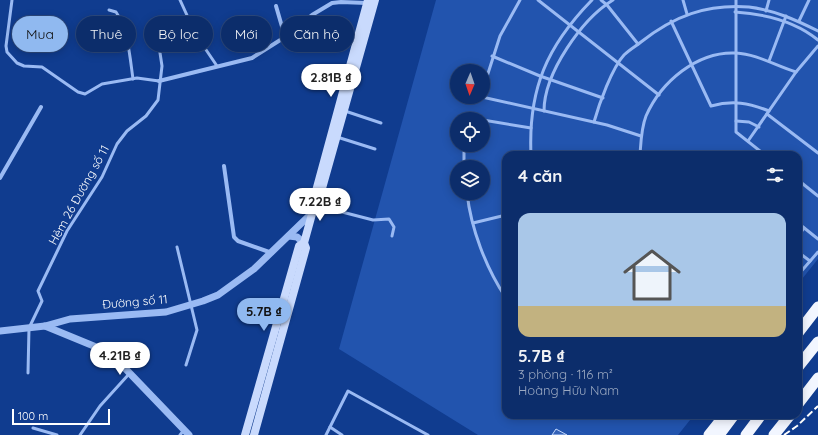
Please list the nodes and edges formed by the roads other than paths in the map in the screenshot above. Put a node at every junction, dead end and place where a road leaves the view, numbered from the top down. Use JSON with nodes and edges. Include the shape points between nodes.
{"nodes":[{"id":1,"x":12,"y":0,"type":"edge"},
{"id":2,"x":180,"y":0,"type":"edge"},
{"id":3,"x":520,"y":0,"type":"edge"},
{"id":4,"x":538,"y":0,"type":"edge"},
{"id":5,"x":592,"y":0,"type":"edge"},
{"id":6,"x":601,"y":0,"type":"edge"},
{"id":7,"x":613,"y":0,"type":"edge"},
{"id":8,"x":682,"y":0,"type":"edge"},
{"id":9,"x":736,"y":0,"type":"edge"},
{"id":10,"x":769,"y":0,"type":"edge"},
{"id":11,"x":809,"y":0,"type":"edge"},
{"id":12,"x":334,"y":1,"type":"edge"},
{"id":13,"x":371,"y":2,"type":"edge"},
{"id":14,"x":608,"y":5,"type":"junction"},
{"id":15,"x":276,"y":6,"type":"dead end"},
{"id":16,"x":735,"y":7,"type":"junction"},
{"id":17,"x":109,"y":10,"type":"dead end"},
{"id":18,"x":766,"y":11,"type":"junction"},
{"id":19,"x":735,"y":12,"type":"junction"},
{"id":20,"x":687,"y":14,"type":"junction"},
{"id":21,"x":312,"y":16,"type":"edge"},
{"id":22,"x":786,"y":16,"type":"junction"},
{"id":23,"x":280,"y":20,"type":"edge"},
{"id":24,"x":671,"y":21,"type":"junction"},
{"id":25,"x":799,"y":21,"type":"junction"},
{"id":26,"x":784,"y":22,"type":"junction"},
{"id":27,"x":570,"y":25,"type":"junction"},
{"id":28,"x":578,"y":31,"type":"junction"},
{"id":29,"x":818,"y":31,"type":"edge"},
{"id":30,"x":818,"y":40,"type":"edge"},
{"id":31,"x":280,"y":41,"type":"edge"},
{"id":32,"x":638,"y":44,"type":"junction"},
{"id":33,"x":818,"y":46,"type":"edge"},
{"id":34,"x":160,"y":52,"type":"edge"},
{"id":35,"x":736,"y":53,"type":"junction"},
{"id":36,"x":492,"y":56,"type":"junction"},
{"id":37,"x":769,"y":61,"type":"junction"},
{"id":38,"x":619,"y":63,"type":"junction"},
{"id":39,"x":490,"y":64,"type":"edge"},
{"id":40,"x":691,"y":64,"type":"junction"},
{"id":41,"x":217,"y":66,"type":"junction"},
{"id":42,"x":796,"y":72,"type":"junction"},
{"id":43,"x":540,"y":76,"type":"junction"},
{"id":44,"x":133,"y":79,"type":"junction"},
{"id":45,"x":552,"y":80,"type":"junction"},
{"id":46,"x":159,"y":81,"type":"junction"},
{"id":47,"x":659,"y":94,"type":"junction"},
{"id":48,"x":602,"y":98,"type":"junction"},
{"id":49,"x":490,"y":99,"type":"edge"},
{"id":50,"x":736,"y":102,"type":"junction"},
{"id":51,"x":41,"y":107,"type":"dead end"},
{"id":52,"x":533,"y":109,"type":"junction"},
{"id":53,"x":344,"y":111,"type":"junction"},
{"id":54,"x":544,"y":111,"type":"junction"},
{"id":55,"x":768,"y":113,"type":"junction"},
{"id":56,"x":490,"y":121,"type":"edge"},
{"id":57,"x":736,"y":121,"type":"junction"},
{"id":58,"x":594,"y":122,"type":"junction"},
{"id":59,"x":381,"y":123,"type":"dead end"},
{"id":60,"x":759,"y":127,"type":"junction"},
{"id":61,"x":531,"y":128,"type":"junction"},
{"id":62,"x":641,"y":136,"type":"junction"},
{"id":63,"x":337,"y":137,"type":"junction"},
{"id":64,"x":748,"y":142,"type":"junction"},
{"id":65,"x":375,"y":149,"type":"dead end"},
{"id":66,"x":531,"y":151,"type":"edge"},
{"id":67,"x":640,"y":151,"type":"edge"},
{"id":68,"x":760,"y":151,"type":"edge"},
{"id":69,"x":818,"y":153,"type":"edge"},
{"id":70,"x":224,"y":166,"type":"dead end"},
{"id":71,"x":0,"y":178,"type":"edge"},
{"id":72,"x":802,"y":183,"type":"edge"},
{"id":73,"x":317,"y":196,"type":"junction"},
{"id":74,"x":818,"y":196,"type":"edge"},
{"id":75,"x":468,"y":200,"type":"edge"},
{"id":76,"x":313,"y":209,"type":"junction"},
{"id":77,"x":502,"y":216,"type":"edge"},
{"id":78,"x":473,"y":223,"type":"junction"},
{"id":79,"x":804,"y":228,"type":"joint"},
{"id":80,"x":802,"y":231,"type":"edge"},
{"id":81,"x":289,"y":236,"type":"junction"},
{"id":82,"x":392,"y":236,"type":"dead end"},
{"id":83,"x":818,"y":239,"type":"edge"},
{"id":84,"x":304,"y":243,"type":"junction"},
{"id":85,"x":177,"y":247,"type":"dead end"},
{"id":86,"x":818,"y":252,"type":"edge"},
{"id":87,"x":272,"y":253,"type":"junction"},
{"id":88,"x":802,"y":255,"type":"edge"},
{"id":89,"x":810,"y":261,"type":"junction"},
{"id":90,"x":802,"y":270,"type":"edge"},
{"id":91,"x":502,"y":290,"type":"edge"},
{"id":92,"x":818,"y":297,"type":"edge"},
{"id":93,"x":190,"y":306,"type":"junction"},
{"id":94,"x":818,"y":307,"type":"edge"},
{"id":95,"x":818,"y":320,"type":"edge"},
{"id":96,"x":802,"y":324,"type":"edge"},
{"id":97,"x":802,"y":325,"type":"edge"},
{"id":98,"x":44,"y":326,"type":"junction"},
{"id":99,"x":802,"y":326,"type":"edge"},
{"id":100,"x":29,"y":328,"type":"junction"},
{"id":101,"x":0,"y":331,"type":"edge"},
{"id":102,"x":818,"y":342,"type":"edge"},
{"id":103,"x":802,"y":362,"type":"edge"},
{"id":104,"x":186,"y":365,"type":"dead end"},
{"id":105,"x":131,"y":373,"type":"junction"},
{"id":106,"x":28,"y":374,"type":"dead end"},
{"id":107,"x":818,"y":378,"type":"edge"},
{"id":108,"x":802,"y":399,"type":"edge"},
{"id":109,"x":721,"y":419,"type":"edge"},
{"id":110,"x":731,"y":419,"type":"edge"},
{"id":111,"x":758,"y":419,"type":"edge"},
{"id":112,"x":787,"y":419,"type":"edge"},
{"id":113,"x":330,"y":427,"type":"junction"},
{"id":114,"x":32,"y":428,"type":"dead end"},
{"id":115,"x":184,"y":433,"type":"edge"},
{"id":116,"x":57,"y":435,"type":"edge"},
{"id":117,"x":80,"y":435,"type":"edge"},
{"id":118,"x":245,"y":435,"type":"edge"},
{"id":119,"x":254,"y":435,"type":"edge"},
{"id":120,"x":326,"y":435,"type":"edge"},
{"id":121,"x":342,"y":435,"type":"edge"},
{"id":122,"x":428,"y":435,"type":"edge"},
{"id":123,"x":709,"y":435,"type":"edge"},
{"id":124,"x":719,"y":435,"type":"edge"},
{"id":125,"x":746,"y":435,"type":"edge"},
{"id":126,"x":774,"y":435,"type":"edge"}],
"edges":[{"from":1,"to":44,"type":"lane","via":[[6,52],[17,63],[42,67],[78,92],[85,94],[102,84]]},
{"from":2,"to":41,"type":"lane","via":[[196,35]]},
{"from":3,"to":36,"type":"lane"},
{"from":4,"to":27,"type":"lane"},
{"from":5,"to":27,"type":"lane"},
{"from":6,"to":14,"type":"lane"},
{"from":7,"to":14,"type":"lane"},
{"from":8,"to":20,"type":"lane"},
{"from":9,"to":16,"type":"lane"},
{"from":10,"to":18,"type":"lane"},
{"from":11,"to":25,"type":"lane"},
{"from":12,"to":13,"type":"street"},
{"from":12,"to":21,"type":"street"},
{"from":13,"to":53,"type":"main road"},
{"from":13,"to":73,"type":"main road","via":[[317,184]]},
{"from":14,"to":28,"type":"lane"},
{"from":14,"to":32,"type":"lane"},
{"from":15,"to":23,"type":"street"},
{"from":16,"to":18,"type":"lane"},
{"from":16,"to":19,"type":"lane"},
{"from":16,"to":20,"type":"lane"},
{"from":17,"to":44,"type":"lane","via":[[116,12],[121,21]]},
{"from":18,"to":22,"type":"lane"},
{"from":19,"to":26,"type":"lane"},
{"from":19,"to":35,"type":"lane"},
{"from":20,"to":24,"type":"lane"},
{"from":22,"to":25,"type":"lane"},
{"from":22,"to":26,"type":"lane"},
{"from":24,"to":32,"type":"lane"},
{"from":24,"to":40,"type":"lane"},
{"from":25,"to":29,"type":"lane"},
{"from":26,"to":30,"type":"lane","via":[[796,26]]},
{"from":26,"to":37,"type":"lane"},
{"from":27,"to":28,"type":"lane"},
{"from":27,"to":43,"type":"lane","via":[[552,51]]},
{"from":28,"to":38,"type":"lane"},
{"from":28,"to":45,"type":"lane"},
{"from":31,"to":41,"type":"street","via":[[252,58]]},
{"from":32,"to":38,"type":"lane"},
{"from":33,"to":42,"type":"lane"},
{"from":34,"to":46,"type":"lane","name":"Hẻm 26 Đường số 11","via":[[162,66]]},
{"from":35,"to":37,"type":"lane"},
{"from":35,"to":40,"type":"lane","via":[[720,54]]},
{"from":35,"to":50,"type":"lane"},
{"from":36,"to":39,"type":"lane"},
{"from":36,"to":43,"type":"lane"},
{"from":37,"to":42,"type":"lane"},
{"from":38,"to":47,"type":"lane"},
{"from":38,"to":48,"type":"lane"},
{"from":40,"to":47,"type":"lane"},
{"from":40,"to":50,"type":"lane","via":[[711,106]]},
{"from":41,"to":46,"type":"street"},
{"from":42,"to":55,"type":"lane"},
{"from":43,"to":45,"type":"lane"},
{"from":43,"to":52,"type":"lane"},
{"from":44,"to":46,"type":"lane"},
{"from":45,"to":48,"type":"lane"},
{"from":45,"to":54,"type":"lane"},
{"from":46,"to":100,"type":"lane","name":"Hẻm 26 Đường số 11","via":[[158,100],[146,116],[127,131],[117,144],[102,177],[67,231],[38,291],[42,301]]},
{"from":47,"to":62,"type":"lane","via":[[646,117]]},
{"from":48,"to":58,"type":"lane"},
{"from":49,"to":52,"type":"lane"},
{"from":50,"to":55,"type":"lane"},
{"from":50,"to":57,"type":"lane"},
{"from":51,"to":71,"type":"street"},
{"from":52,"to":54,"type":"lane"},
{"from":52,"to":61,"type":"lane"},
{"from":53,"to":59,"type":"lane"},
{"from":53,"to":63,"type":"main road"},
{"from":54,"to":58,"type":"lane"},
{"from":55,"to":60,"type":"lane"},
{"from":55,"to":69,"type":"lane"},
{"from":56,"to":61,"type":"lane"},
{"from":57,"to":60,"type":"lane","via":[[749,122]]},
{"from":57,"to":64,"type":"lane","via":[[736,132]]},
{"from":58,"to":62,"type":"lane"},
{"from":60,"to":64,"type":"lane"},
{"from":61,"to":66,"type":"lane"},
{"from":62,"to":67,"type":"lane"},
{"from":63,"to":65,"type":"lane"},
{"from":63,"to":73,"type":"main road","via":[[321,192]]},
{"from":64,"to":68,"type":"lane"},
{"from":70,"to":87,"type":"street","via":[[234,237],[238,241]]},
{"from":72,"to":74,"type":"lane"},
{"from":73,"to":76,"type":"main road"},
{"from":75,"to":78,"type":"lane"},
{"from":76,"to":81,"type":"street","name":"Đường số 11"},
{"from":76,"to":82,"type":"lane","via":[[373,220],[389,219],[394,227]]},
{"from":76,"to":84,"type":"main road"},
{"from":77,"to":78,"type":"lane"},
{"from":78,"to":91,"type":"lane"},
{"from":79,"to":80,"type":"lane"},
{"from":79,"to":83,"type":"lane"},
{"from":81,"to":84,"type":"street","via":[[297,237]]},
{"from":81,"to":87,"type":"street","name":"Đường số 11"},
{"from":84,"to":118,"type":"main road","via":[[299,246]]},
{"from":84,"to":119,"type":"main road","via":[[306,248]]},
{"from":85,"to":93,"type":"lane"},
{"from":86,"to":89,"type":"lane"},
{"from":87,"to":93,"type":"street","name":"Đường số 11","via":[[218,295]]},
{"from":88,"to":89,"type":"lane"},
{"from":89,"to":90,"type":"lane"},
{"from":92,"to":96,"type":"highway"},
{"from":93,"to":98,"type":"street","name":"Đường số 11","via":[[166,312],[70,319]]},
{"from":93,"to":104,"type":"lane","via":[[197,330]]},
{"from":94,"to":97,"type":"highway"},
{"from":95,"to":99,"type":"highway"},
{"from":98,"to":100,"type":"street","name":"Đường số 11"},
{"from":98,"to":105,"type":"street","via":[[101,349]]},
{"from":100,"to":101,"type":"street","name":"Đường số 11"},
{"from":100,"to":106,"type":"lane"},
{"from":102,"to":103,"type":"highway"},
{"from":105,"to":115,"type":"street"},
{"from":105,"to":117,"type":"lane","via":[[100,406]]},
{"from":107,"to":108,"type":"highway"},
{"from":109,"to":123,"type":"highway"},
{"from":110,"to":124,"type":"highway"},
{"from":111,"to":125,"type":"highway"},
{"from":112,"to":126,"type":"highway"},
{"from":113,"to":120,"type":"lane"},
{"from":113,"to":121,"type":"lane"},
{"from":113,"to":122,"type":"lane","via":[[348,391]]},
{"from":114,"to":116,"type":"lane"}]}
